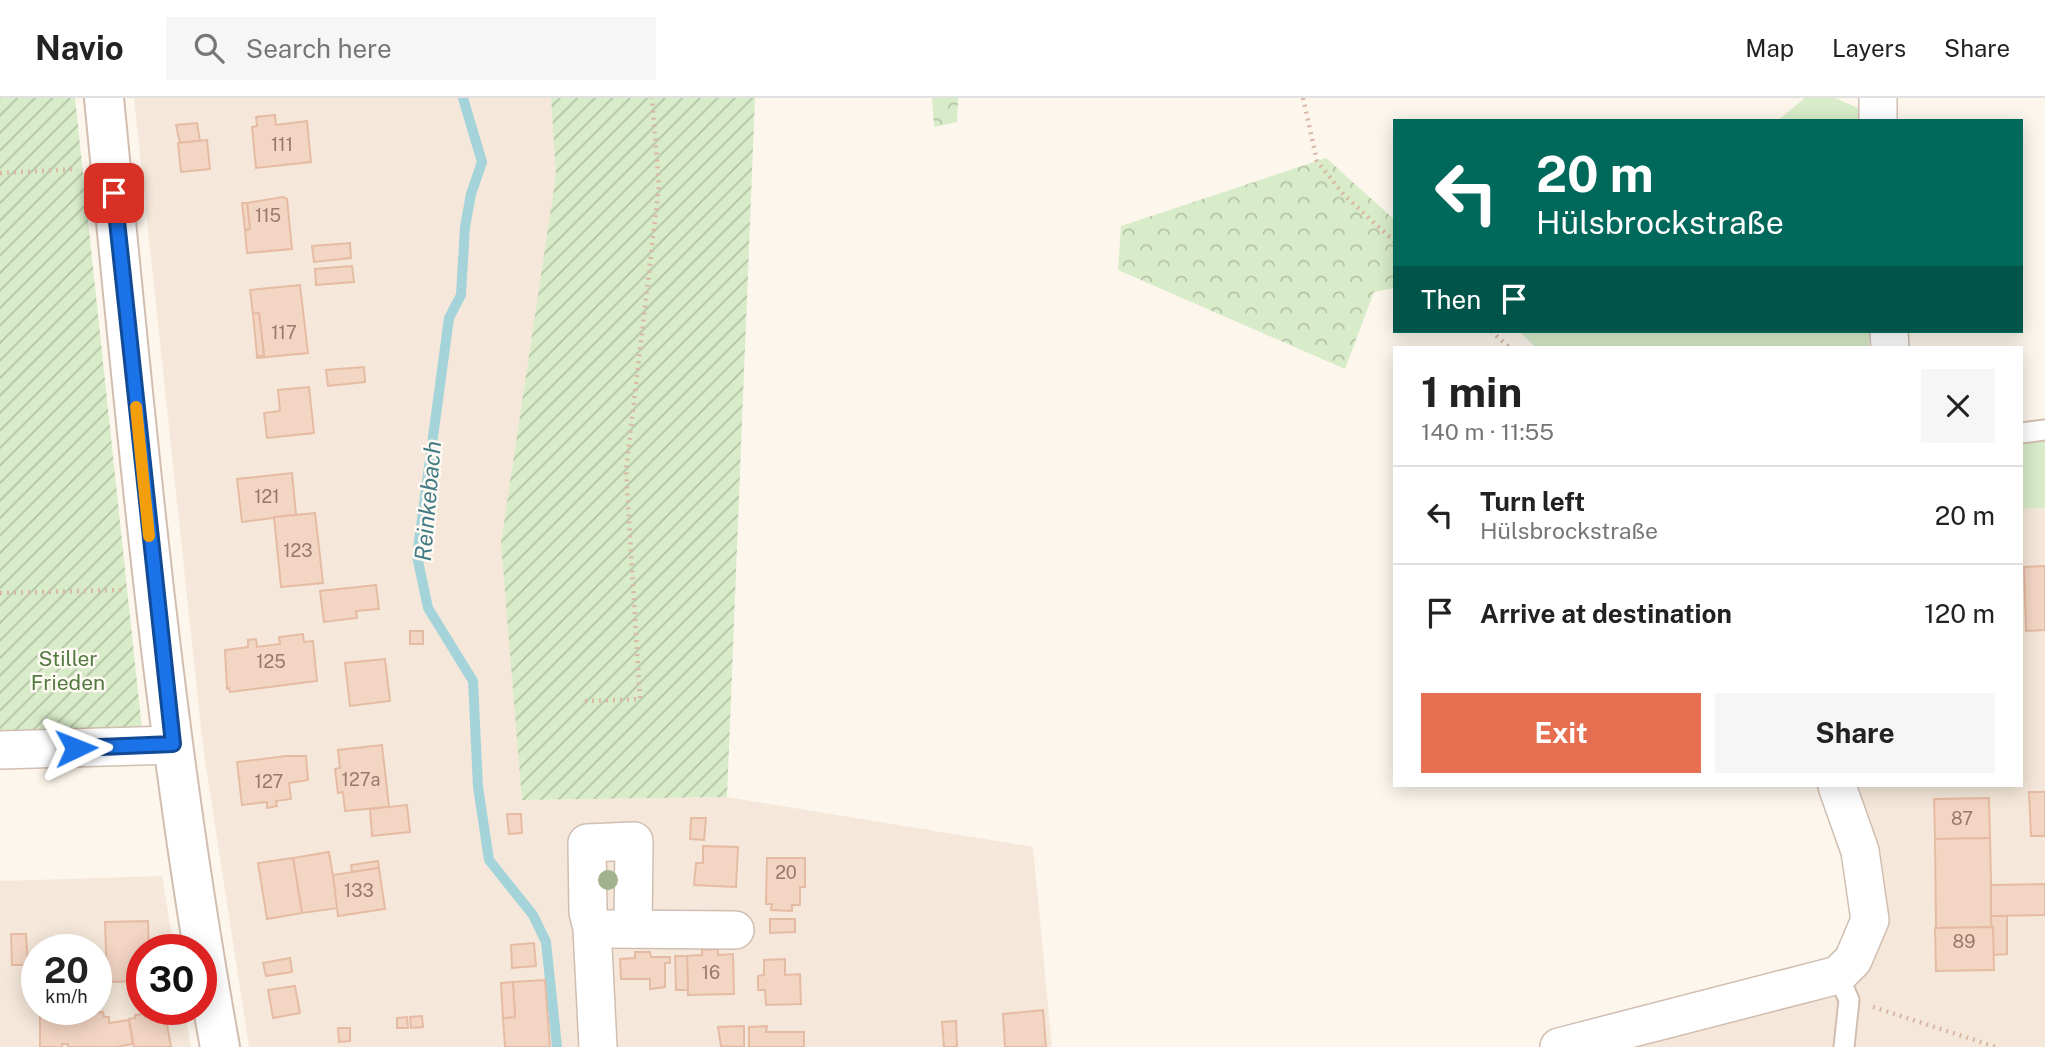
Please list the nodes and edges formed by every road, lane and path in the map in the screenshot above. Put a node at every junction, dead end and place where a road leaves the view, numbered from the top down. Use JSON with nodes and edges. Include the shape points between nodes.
{"nodes":[{"id":1,"x":104,"y":98,"type":"edge"},
{"id":2,"x":652,"y":98,"type":"edge"},
{"id":3,"x":1303,"y":98,"type":"edge"},
{"id":4,"x":1878,"y":98,"type":"edge"},
{"id":5,"x":1878,"y":119,"type":"edge"},
{"id":6,"x":83,"y":169,"type":"dead end"},
{"id":7,"x":0,"y":173,"type":"edge"},
{"id":8,"x":1393,"y":240,"type":"edge"},
{"id":9,"x":1493,"y":333,"type":"edge"},
{"id":10,"x":1508,"y":346,"type":"edge"},
{"id":11,"x":2045,"y":430,"type":"edge"},
{"id":12,"x":2023,"y":433,"type":"edge"},
{"id":13,"x":128,"y":589,"type":"dead end"},
{"id":14,"x":0,"y":593,"type":"edge"},
{"id":15,"x":585,"y":701,"type":"dead end"},
{"id":16,"x":173,"y":744,"type":"junction"},
{"id":17,"x":0,"y":750,"type":"edge"},
{"id":18,"x":1838,"y":787,"type":"edge"},
{"id":19,"x":592,"y":929,"type":"junction"},
{"id":20,"x":633,"y":929,"type":"junction"},
{"id":21,"x":735,"y":930,"type":"dead end"},
{"id":22,"x":1844,"y":987,"type":"junction"},
{"id":23,"x":220,"y":1047,"type":"edge"},
{"id":24,"x":598,"y":1047,"type":"edge"},
{"id":25,"x":1559,"y":1047,"type":"edge"},
{"id":26,"x":1844,"y":1047,"type":"edge"},
{"id":27,"x":1996,"y":1047,"type":"edge"}],
"edges":[{"from":1,"to":16,"type":"street"},
{"from":2,"to":15,"type":"path","via":[[659,186],[626,470],[640,699]]},
{"from":3,"to":8,"type":"path","via":[[1317,161],[1344,195]]},
{"from":4,"to":5,"type":"street"},
{"from":6,"to":7,"type":"path"},
{"from":9,"to":10,"type":"path"},
{"from":11,"to":12,"type":"lane"},
{"from":13,"to":14,"type":"path"},
{"from":16,"to":17,"type":"street"},
{"from":16,"to":23,"type":"street"},
{"from":18,"to":22,"type":"street","via":[[1860,851],[1870,920]]},
{"from":19,"to":20,"type":"street"},
{"from":19,"to":20,"type":"street","via":[[587,843],[634,841]]},
{"from":19,"to":24,"type":"street"},
{"from":20,"to":21,"type":"street"},
{"from":22,"to":25,"type":"street"},
{"from":22,"to":26,"type":"lane"},
{"from":22,"to":27,"type":"path"}]}
